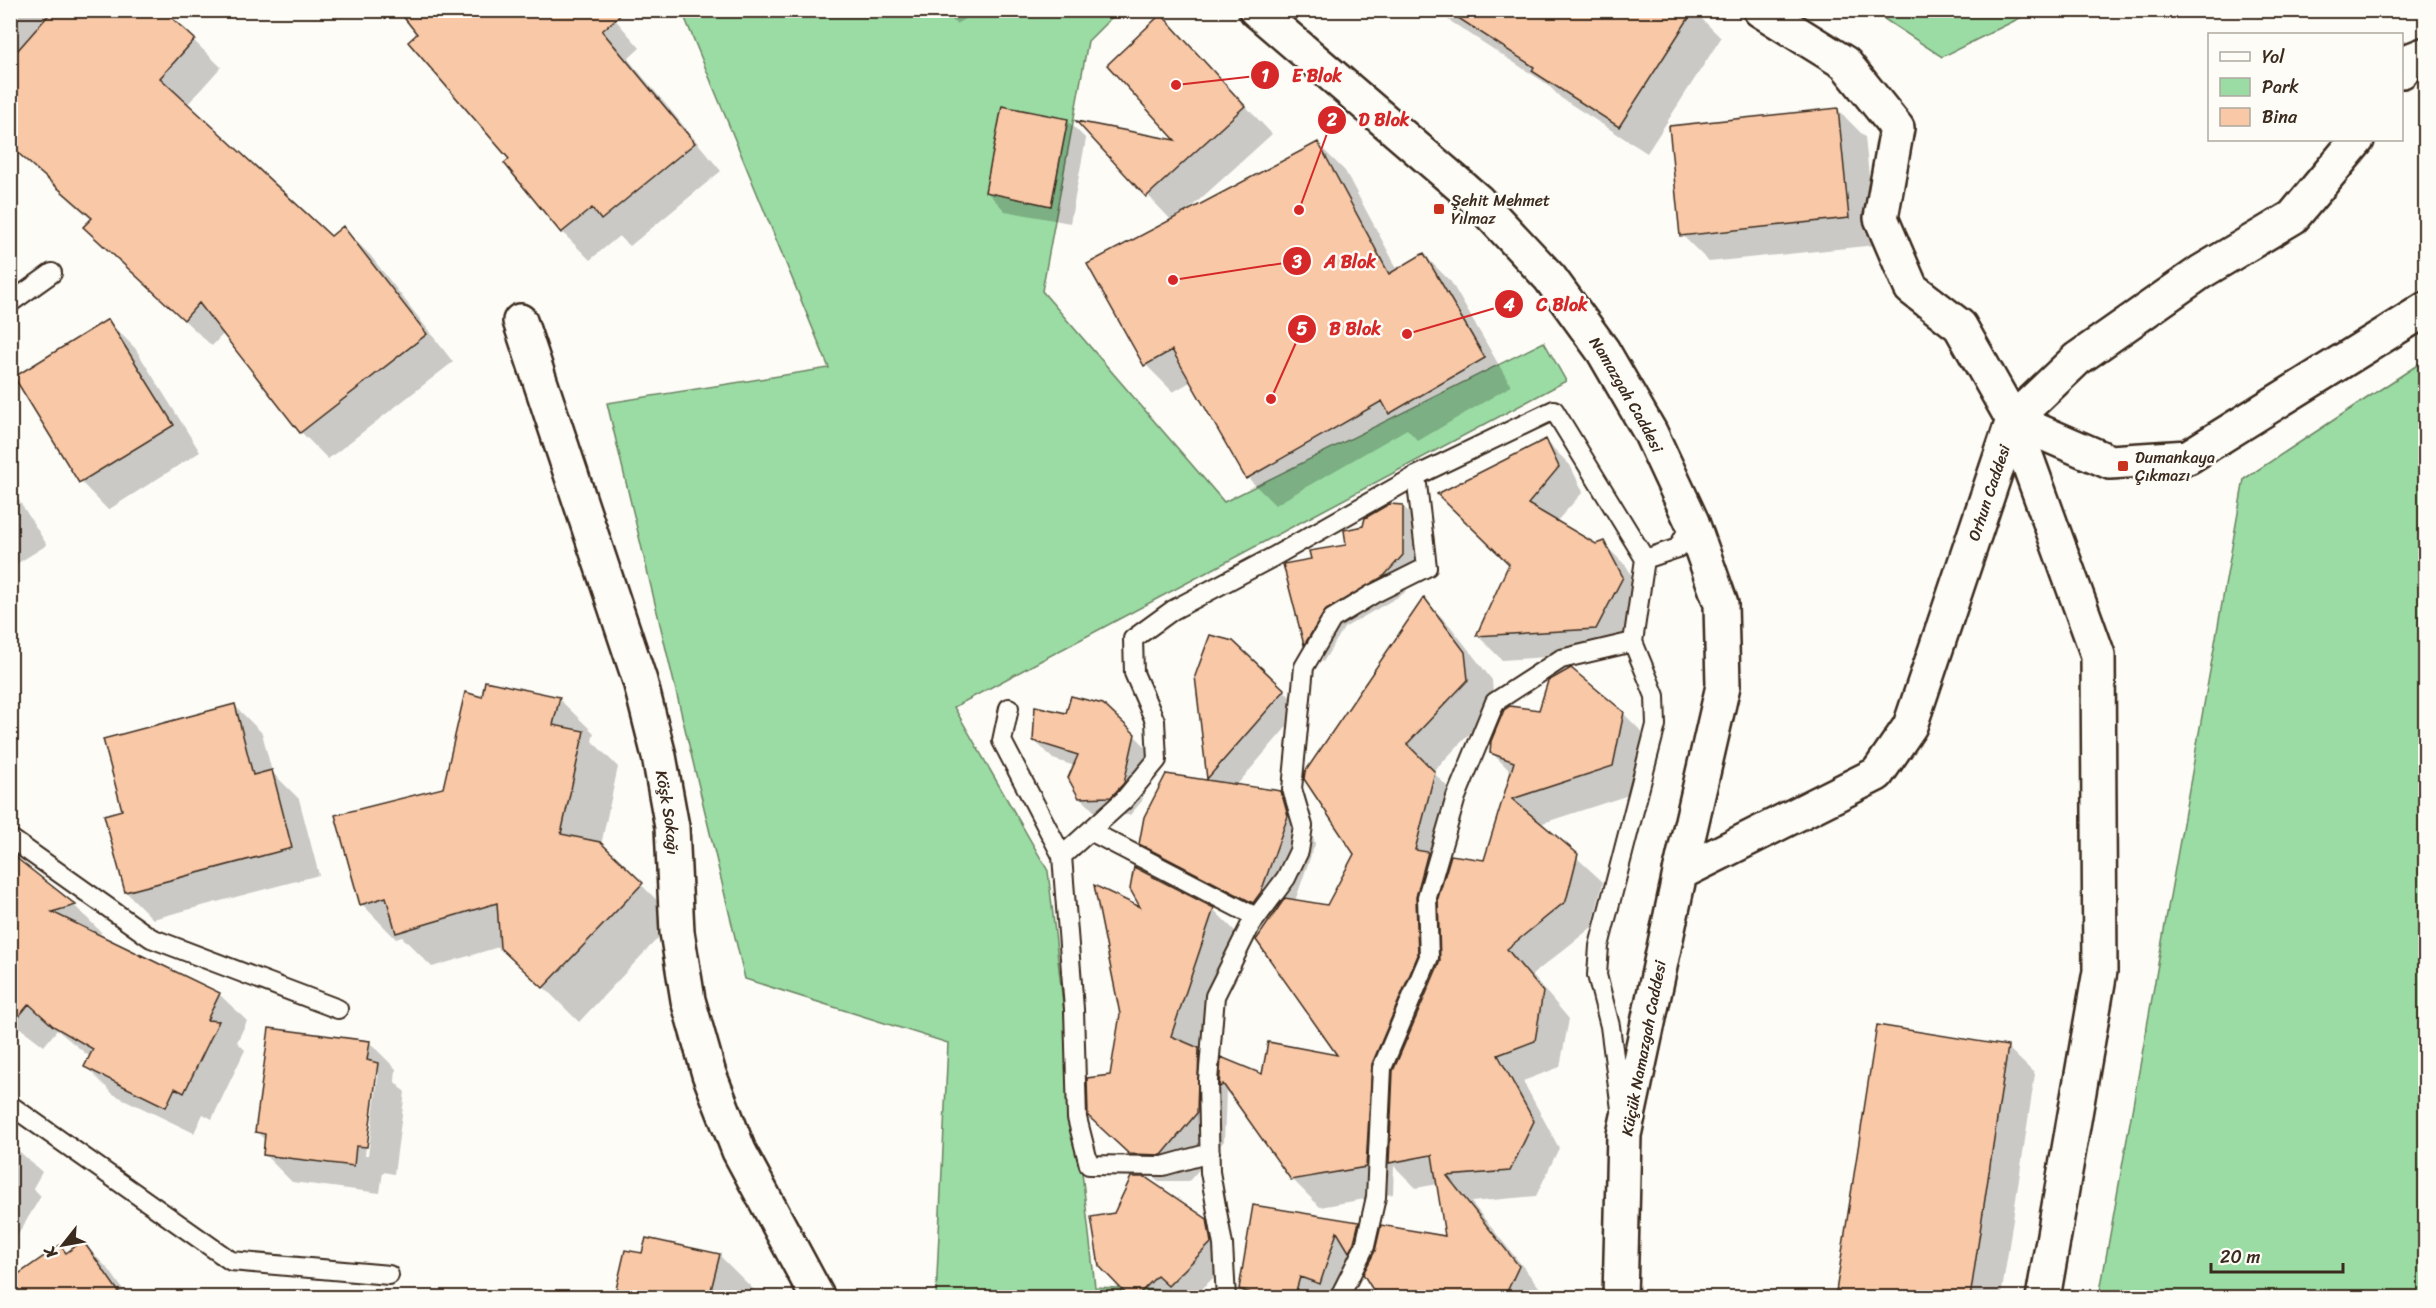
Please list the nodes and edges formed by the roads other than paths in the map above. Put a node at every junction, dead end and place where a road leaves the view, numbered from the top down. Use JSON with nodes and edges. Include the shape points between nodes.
{"nodes":[{"id":1,"x":1256,"y":10,"type":"edge"},
{"id":2,"x":1760,"y":10,"type":"edge"},
{"id":3,"x":2426,"y":54,"type":"edge"},
{"id":4,"x":2403,"y":69,"type":"edge"},
{"id":5,"x":2356,"y":141,"type":"edge"},
{"id":6,"x":52,"y":273,"type":"dead end"},
{"id":7,"x":10,"y":303,"type":"edge"},
{"id":8,"x":2426,"y":309,"type":"edge"},
{"id":9,"x":520,"y":321,"type":"dead end"},
{"id":10,"x":2013,"y":420,"type":"junction"},
{"id":11,"x":1416,"y":476,"type":"junction"},
{"id":12,"x":1692,"y":522,"type":"junction"},
{"id":13,"x":1645,"y":559,"type":"junction"},
{"id":14,"x":1633,"y":642,"type":"junction"},
{"id":15,"x":1010,"y":708,"type":"dead end"},
{"id":16,"x":1090,"y":831,"type":"junction"},
{"id":17,"x":10,"y":838,"type":"edge"},
{"id":18,"x":1062,"y":856,"type":"junction"},
{"id":19,"x":1680,"y":873,"type":"junction"},
{"id":20,"x":1256,"y":917,"type":"junction"},
{"id":21,"x":338,"y":1009,"type":"dead end"},
{"id":22,"x":10,"y":1105,"type":"edge"},
{"id":23,"x":1624,"y":1135,"type":"junction"},
{"id":24,"x":1210,"y":1153,"type":"junction"},
{"id":25,"x":389,"y":1275,"type":"dead end"},
{"id":26,"x":819,"y":1298,"type":"edge"},
{"id":27,"x":1226,"y":1298,"type":"edge"},
{"id":28,"x":1339,"y":1298,"type":"edge"},
{"id":29,"x":1620,"y":1298,"type":"edge"},
{"id":30,"x":2043,"y":1298,"type":"edge"}],
"edges":[{"from":1,"to":12,"type":"street","name":"Namazgah Caddesi","via":[[1478,201],[1550,278],[1603,351],[1650,432]]},
{"from":2,"to":10,"type":"street","via":[[1845,63],[1897,128],[1881,218],[1911,288],[1960,326]]},
{"from":3,"to":4,"type":"street","via":[[2408,61]]},
{"from":5,"to":10,"type":"street","name":"Orhun Caddesi","via":[[2293,217],[2201,272],[2077,359]]},
{"from":6,"to":7,"type":"lane"},
{"from":8,"to":10,"type":"street","via":[[2188,457],[2110,462]]},
{"from":9,"to":26,"type":"street","name":"Köşk Sokağı","via":[[640,681],[659,756],[672,827],[677,932],[688,1000],[709,1074],[739,1151]]},
{"from":10,"to":19,"type":"street","name":"Orhun Caddesi","via":[[1910,726],[1877,774]]},
{"from":10,"to":30,"type":"street","via":[[2098,655],[2100,971]]},
{"from":11,"to":13,"type":"lane","via":[[1554,410]]},
{"from":11,"to":16,"type":"lane","via":[[1173,610],[1133,639],[1134,673],[1155,722],[1157,760],[1124,800]]},
{"from":11,"to":20,"type":"lane","via":[[1426,567],[1332,619],[1304,667],[1292,789],[1302,826],[1299,851],[1287,878]]},
{"from":12,"to":13,"type":"lane","via":[[1678,548]]},
{"from":12,"to":19,"type":"street","name":"Namazgah Caddesi","via":[[1720,604],[1723,686]]},
{"from":13,"to":14,"type":"lane"},
{"from":14,"to":23,"type":"lane","via":[[1655,696],[1656,725],[1599,946],[1597,975],[1610,1026]]},
{"from":14,"to":28,"type":"lane","via":[[1561,659],[1495,702],[1456,797],[1427,897],[1429,957],[1382,1068],[1376,1197],[1365,1246]]},
{"from":15,"to":18,"type":"lane","via":[[1002,741]]},
{"from":16,"to":18,"type":"lane"},
{"from":16,"to":20,"type":"lane"},
{"from":17,"to":21,"type":"lane","via":[[151,938]]},
{"from":18,"to":24,"type":"lane","via":[[1074,1009],[1077,1118],[1089,1165],[1163,1166]]},
{"from":19,"to":23,"type":"street","name":"Küçük Namazgah Caddesi"},
{"from":20,"to":24,"type":"lane","via":[[1215,996],[1208,1082]]},
{"from":22,"to":25,"type":"lane","via":[[231,1261]]},
{"from":23,"to":29,"type":"street","name":"Küçük Namazgah Caddesi"},
{"from":24,"to":27,"type":"lane"}]}
